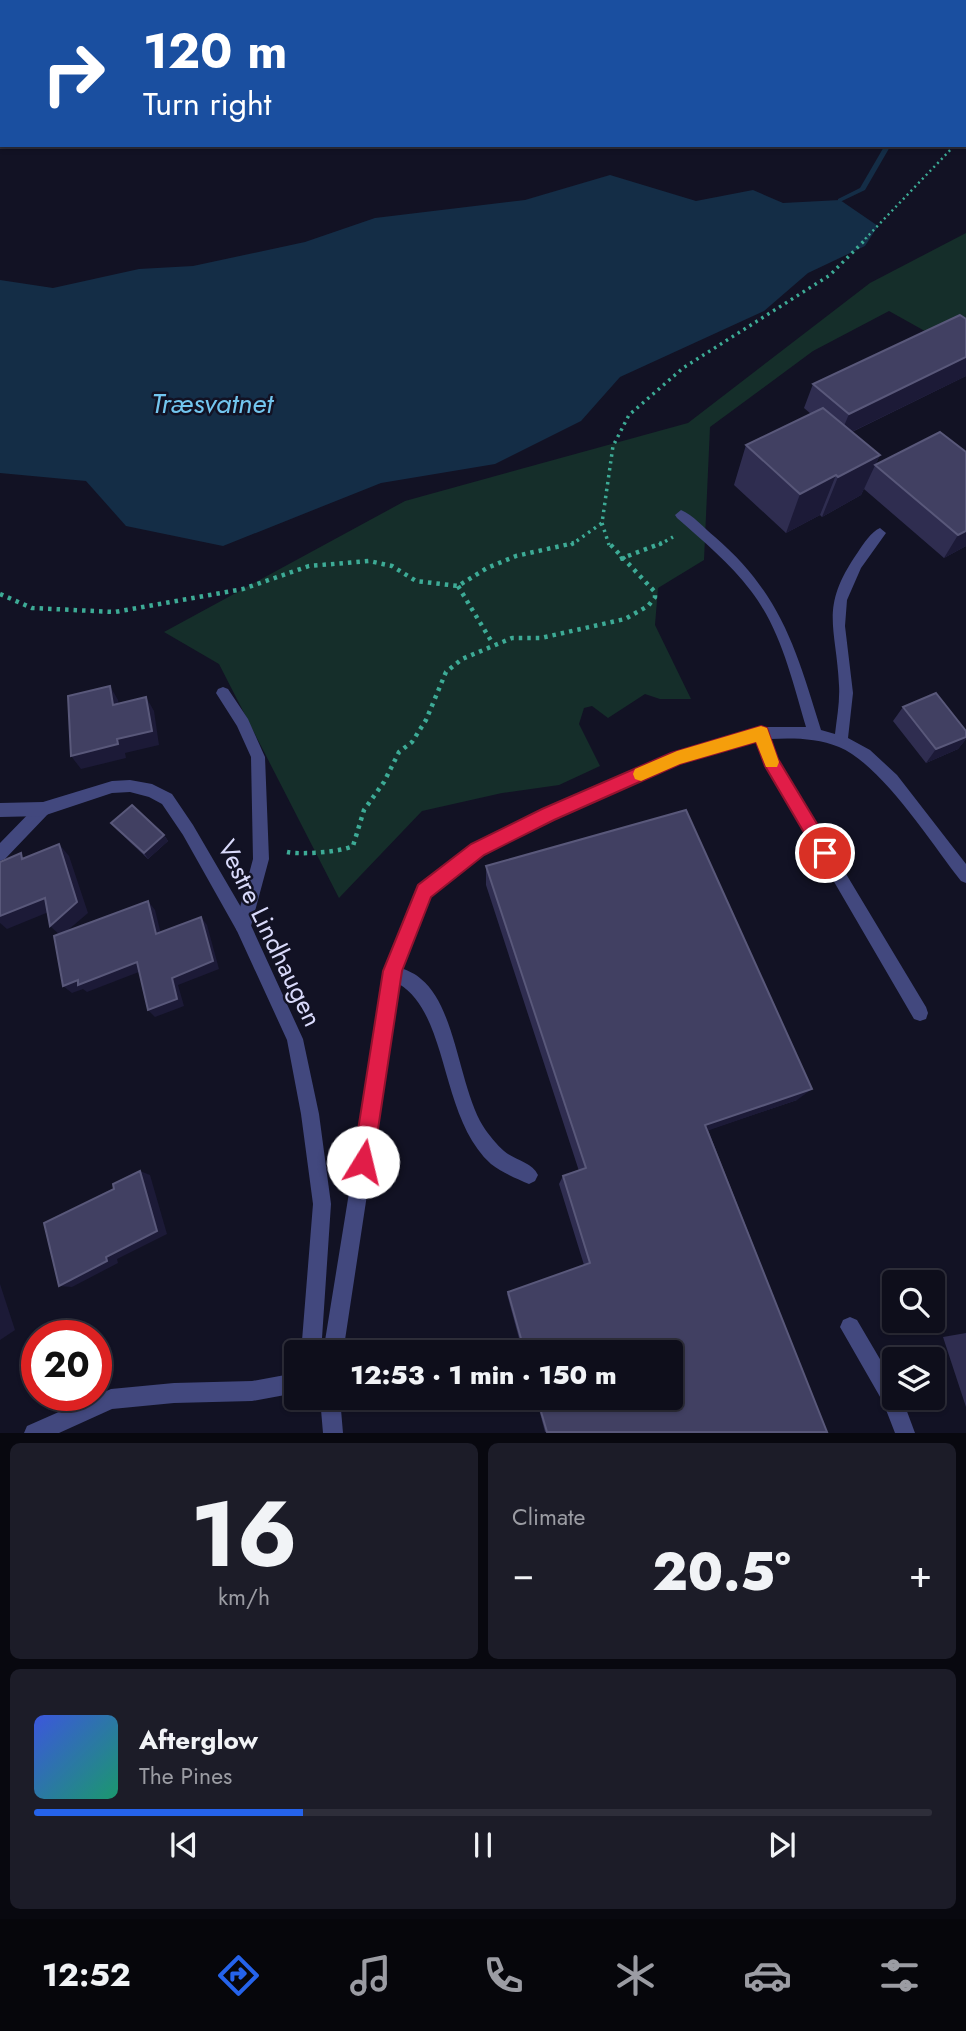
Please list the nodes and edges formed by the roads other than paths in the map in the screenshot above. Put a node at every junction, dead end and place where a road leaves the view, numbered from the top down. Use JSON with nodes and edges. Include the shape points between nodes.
{"nodes":[{"id":1,"x":681,"y":515,"type":"dead end"},
{"id":2,"x":880,"y":533,"type":"dead end"},
{"id":3,"x":223,"y":693,"type":"dead end"},
{"id":4,"x":761,"y":733,"type":"junction"},
{"id":5,"x":815,"y":735,"type":"junction"},
{"id":6,"x":841,"y":741,"type":"junction"},
{"id":7,"x":43,"y":809,"type":"junction"},
{"id":8,"x":0,"y":810,"type":"edge"},
{"id":9,"x":0,"y":854,"type":"edge"},
{"id":10,"x":966,"y":876,"type":"edge"},
{"id":11,"x":243,"y":926,"type":"junction"},
{"id":12,"x":393,"y":971,"type":"junction"},
{"id":13,"x":920,"y":1013,"type":"dead end"},
{"id":14,"x":529,"y":1175,"type":"dead end"},
{"id":15,"x":850,"y":1327,"type":"dead end"},
{"id":16,"x":312,"y":1340,"type":"edge"},
{"id":17,"x":335,"y":1340,"type":"edge"},
{"id":18,"x":284,"y":1385,"type":"edge"},
{"id":19,"x":331,"y":1410,"type":"edge"},
{"id":20,"x":34,"y":1433,"type":"edge"},
{"id":21,"x":333,"y":1433,"type":"edge"},
{"id":22,"x":905,"y":1433,"type":"edge"}],
"edges":[{"from":1,"to":5,"type":"street","via":[[764,599],[792,657]]},
{"from":2,"to":6,"type":"street","via":[[846,584],[839,606],[847,688]]},
{"from":3,"to":11,"type":"street","via":[[258,757],[261,859]]},
{"from":4,"to":5,"type":"street"},
{"from":4,"to":12,"type":"street","via":[[677,758],[478,850],[424,891]]},
{"from":4,"to":13,"type":"street","via":[[771,761]]},
{"from":5,"to":6,"type":"street"},
{"from":6,"to":10,"type":"street","via":[[865,754],[892,780]]},
{"from":7,"to":8,"type":"street","name":"Vestre Lindhaugen"},
{"from":7,"to":9,"type":"street","name":"Vestre Lindhaugen"},
{"from":7,"to":11,"type":"street","name":"Vestre Lindhaugen","via":[[112,788],[152,790],[167,799]]},
{"from":11,"to":16,"type":"street","name":"Vestre Lindhaugen","via":[[295,1039],[310,1114],[322,1204]]},
{"from":12,"to":14,"type":"street","via":[[407,976],[431,1005],[469,1119],[491,1151],[511,1169]]},
{"from":12,"to":17,"type":"street"},
{"from":15,"to":22,"type":"street","via":[[891,1396]]},
{"from":18,"to":20,"type":"street","via":[[111,1399]]},
{"from":19,"to":21,"type":"street"}]}
